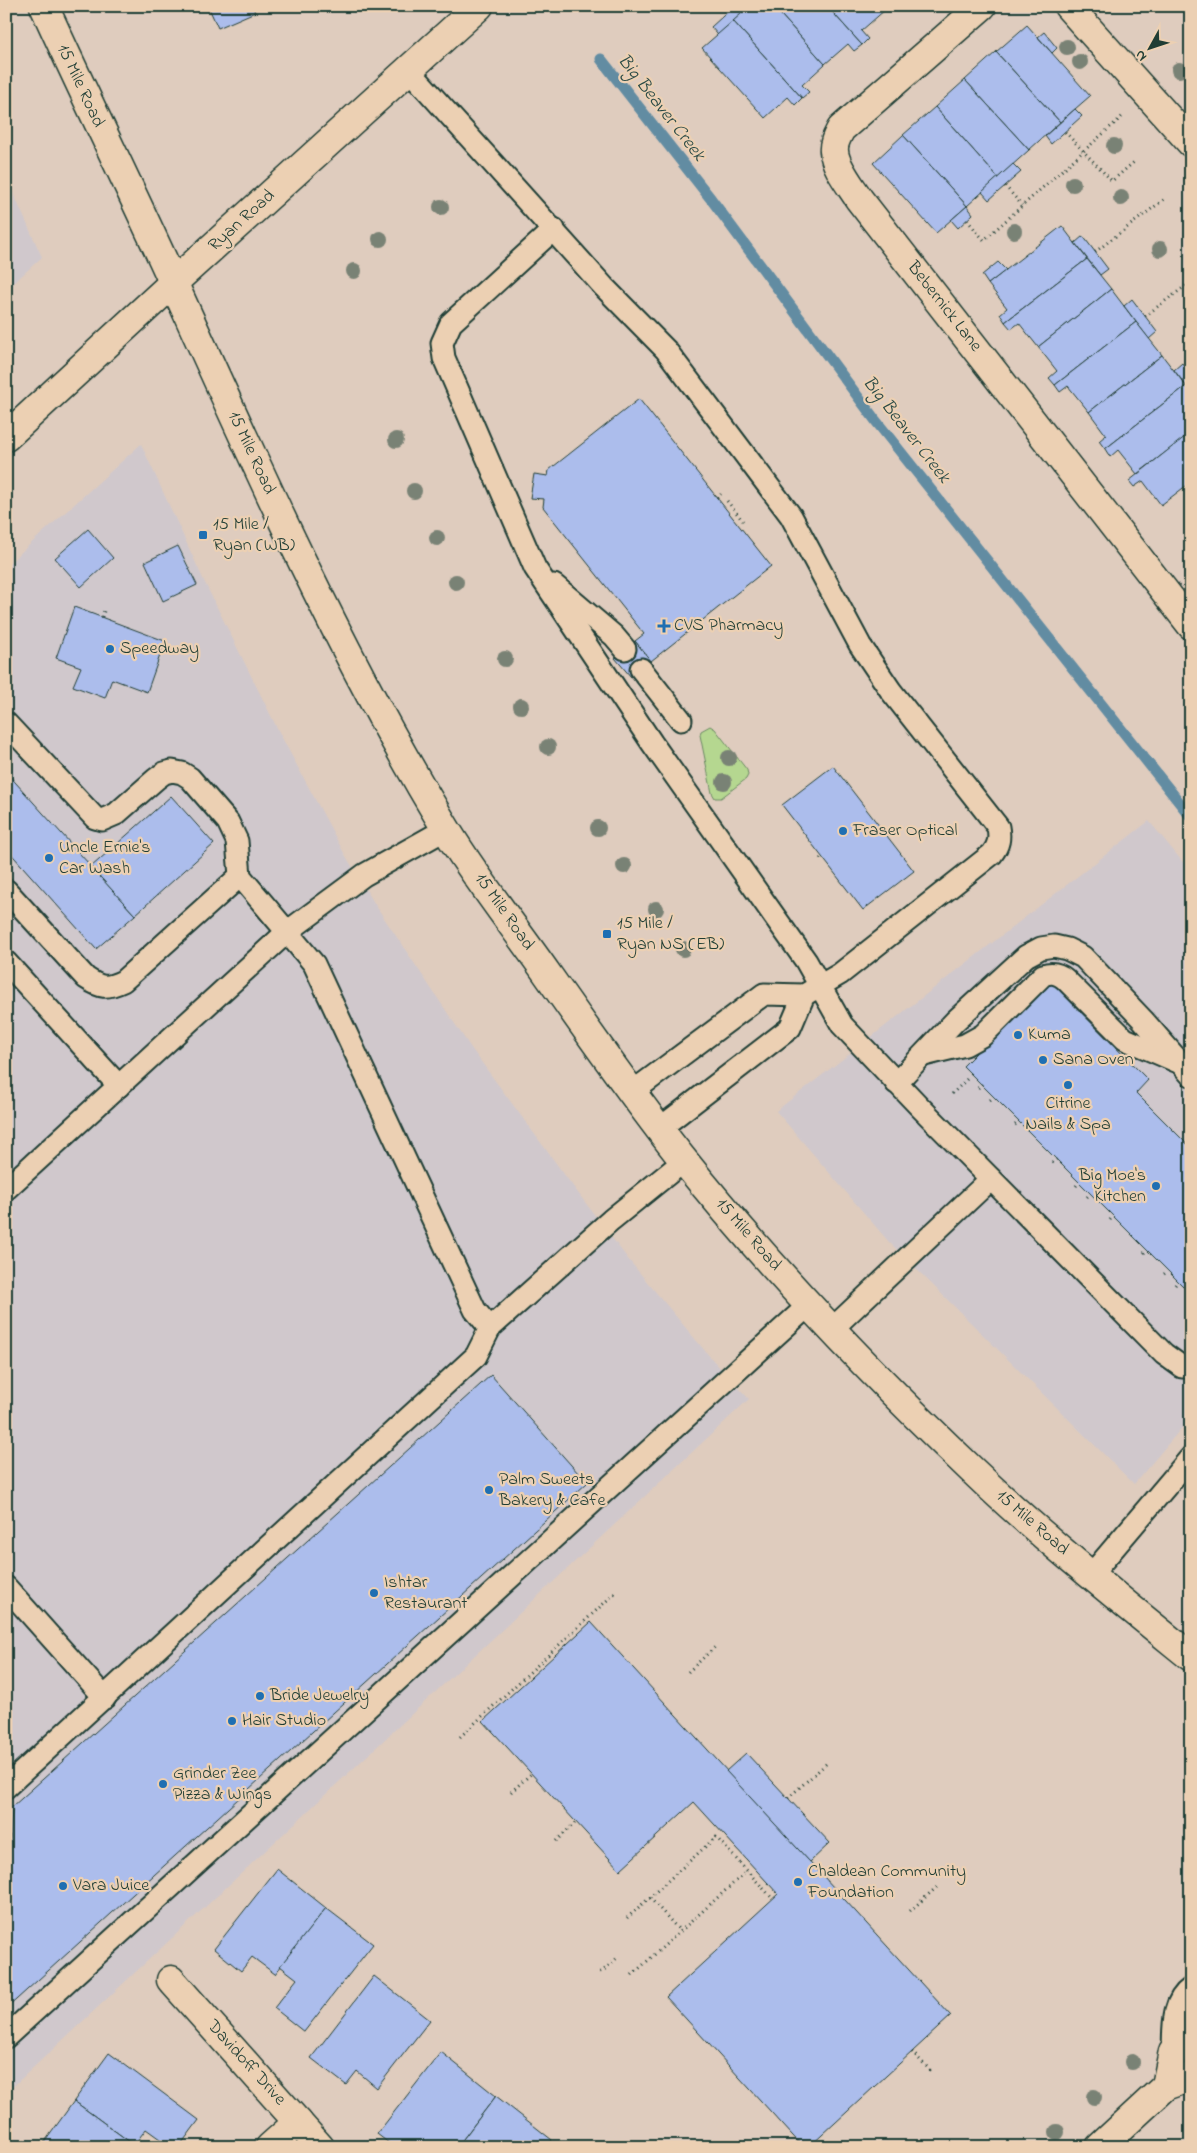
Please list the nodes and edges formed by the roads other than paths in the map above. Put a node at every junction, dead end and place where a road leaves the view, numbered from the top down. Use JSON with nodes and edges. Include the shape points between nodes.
{"nodes":[{"id":1,"x":44,"y":6,"type":"edge"},
{"id":2,"x":479,"y":6,"type":"edge"},
{"id":3,"x":982,"y":6,"type":"edge"},
{"id":4,"x":1068,"y":6,"type":"edge"},
{"id":5,"x":409,"y":70,"type":"junction"},
{"id":6,"x":1191,"y":143,"type":"edge"},
{"id":7,"x":554,"y":229,"type":"junction"},
{"id":8,"x":173,"y":282,"type":"junction"},
{"id":9,"x":6,"y":438,"type":"edge"},
{"id":10,"x":535,"y":568,"type":"junction"},
{"id":11,"x":1191,"y":625,"type":"edge"},
{"id":12,"x":625,"y":649,"type":"dead end"},
{"id":13,"x":641,"y":669,"type":"dead end"},
{"id":14,"x":681,"y":720,"type":"dead end"},
{"id":15,"x":6,"y":723,"type":"edge"},
{"id":16,"x":446,"y":829,"type":"junction"},
{"id":17,"x":240,"y":876,"type":"junction"},
{"id":18,"x":6,"y":890,"type":"edge"},
{"id":19,"x":287,"y":932,"type":"junction"},
{"id":20,"x":6,"y":962,"type":"edge"},
{"id":21,"x":812,"y":990,"type":"junction"},
{"id":22,"x":924,"y":1054,"type":"junction"},
{"id":23,"x":1186,"y":1069,"type":"edge"},
{"id":24,"x":896,"y":1083,"type":"junction"},
{"id":25,"x":119,"y":1086,"type":"junction"},
{"id":26,"x":631,"y":1093,"type":"junction"},
{"id":27,"x":658,"y":1129,"type":"junction"},
{"id":28,"x":684,"y":1161,"type":"junction"},
{"id":29,"x":990,"y":1179,"type":"junction"},
{"id":30,"x":6,"y":1189,"type":"edge"},
{"id":31,"x":810,"y":1304,"type":"junction"},
{"id":32,"x":490,"y":1328,"type":"junction"},
{"id":33,"x":832,"y":1328,"type":"junction"},
{"id":34,"x":1187,"y":1366,"type":"edge"},
{"id":35,"x":1191,"y":1457,"type":"edge"},
{"id":36,"x":1091,"y":1575,"type":"junction"},
{"id":37,"x":6,"y":1587,"type":"edge"},
{"id":38,"x":1191,"y":1657,"type":"edge"},
{"id":39,"x":105,"y":1698,"type":"junction"},
{"id":40,"x":6,"y":1787,"type":"edge"},
{"id":41,"x":171,"y":1980,"type":"dead end"},
{"id":42,"x":1191,"y":1988,"type":"edge"},
{"id":43,"x":1191,"y":2031,"type":"edge"},
{"id":44,"x":6,"y":2038,"type":"edge"},
{"id":45,"x":1173,"y":2051,"type":"junction"},
{"id":46,"x":1178,"y":2081,"type":"edge"},
{"id":47,"x":298,"y":2122,"type":"junction"},
{"id":48,"x":270,"y":2147,"type":"edge"},
{"id":49,"x":320,"y":2147,"type":"edge"},
{"id":50,"x":1100,"y":2147,"type":"edge"}],
"edges":[{"from":1,"to":8,"type":"main road","name":"15 Mile Road"},
{"from":2,"to":5,"type":"main road","name":"Ryan Road"},
{"from":3,"to":11,"type":"main road","name":"Bebernick Lane","via":[[841,129],[834,150],[837,163],[859,199]]},
{"from":4,"to":6,"type":"main road"},
{"from":5,"to":7,"type":"lane"},
{"from":5,"to":8,"type":"main road","name":"Ryan Road"},
{"from":7,"to":10,"type":"lane","via":[[451,323],[442,343],[444,358]]},
{"from":7,"to":21,"type":"lane","via":[[604,287],[666,350],[750,459],[791,516],[860,645],[998,827],[998,846],[992,854],[840,974]]},
{"from":8,"to":9,"type":"main road","name":"Ryan Road"},
{"from":8,"to":16,"type":"main road","name":"15 Mile Road","via":[[301,563],[362,683]]},
{"from":10,"to":12,"type":"lane"},
{"from":10,"to":21,"type":"lane","via":[[652,743],[806,961]]},
{"from":13,"to":14,"type":"lane"},
{"from":15,"to":17,"type":"lane","via":[[94,818],[102,820],[116,814],[164,774],[172,771],[190,778],[228,822],[237,841]]},
{"from":16,"to":19,"type":"lane","via":[[364,875]]},
{"from":16,"to":26,"type":"main road","name":"15 Mile Road"},
{"from":17,"to":18,"type":"lane","via":[[123,981],[111,987],[98,986],[86,978]]},
{"from":17,"to":19,"type":"lane"},
{"from":19,"to":25,"type":"lane"},
{"from":19,"to":32,"type":"lane","via":[[314,964],[474,1310]]},
{"from":20,"to":25,"type":"lane"},
{"from":21,"to":24,"type":"lane"},
{"from":21,"to":26,"type":"lane","via":[[764,994]]},
{"from":21,"to":27,"type":"lane","via":[[790,1028]]},
{"from":22,"to":23,"type":"lane","via":[[965,1046],[983,1035],[1048,973],[1065,979],[1125,1039]]},
{"from":22,"to":23,"type":"lane","via":[[1026,956],[1054,946],[1067,948],[1083,957]]},
{"from":22,"to":24,"type":"lane"},
{"from":24,"to":29,"type":"lane"},
{"from":25,"to":30,"type":"lane"},
{"from":26,"to":27,"type":"main road","name":"15 Mile Road"},
{"from":27,"to":28,"type":"main road","name":"15 Mile Road"},
{"from":28,"to":31,"type":"main road","name":"15 Mile Road"},
{"from":28,"to":32,"type":"lane","via":[[611,1220]]},
{"from":29,"to":33,"type":"lane"},
{"from":29,"to":34,"type":"lane","via":[[1164,1354]]},
{"from":31,"to":33,"type":"main road","name":"15 Mile Road"},
{"from":31,"to":44,"type":"lane"},
{"from":32,"to":39,"type":"lane","via":[[476,1356]]},
{"from":33,"to":36,"type":"main road","name":"15 Mile Road","via":[[976,1474]]},
{"from":35,"to":36,"type":"lane"},
{"from":36,"to":38,"type":"main road","name":"15 Mile Road"},
{"from":37,"to":39,"type":"lane"},
{"from":39,"to":40,"type":"lane"},
{"from":41,"to":47,"type":"main road","name":"Davidoff Drive"},
{"from":42,"to":45,"type":"lane","via":[[1182,1994],[1176,2008]]},
{"from":43,"to":45,"type":"main road"},
{"from":45,"to":46,"type":"main road"},
{"from":46,"to":50,"type":"main road"},
{"from":47,"to":48,"type":"main road"},
{"from":47,"to":49,"type":"main road","name":"Davidoff Drive"}]}
